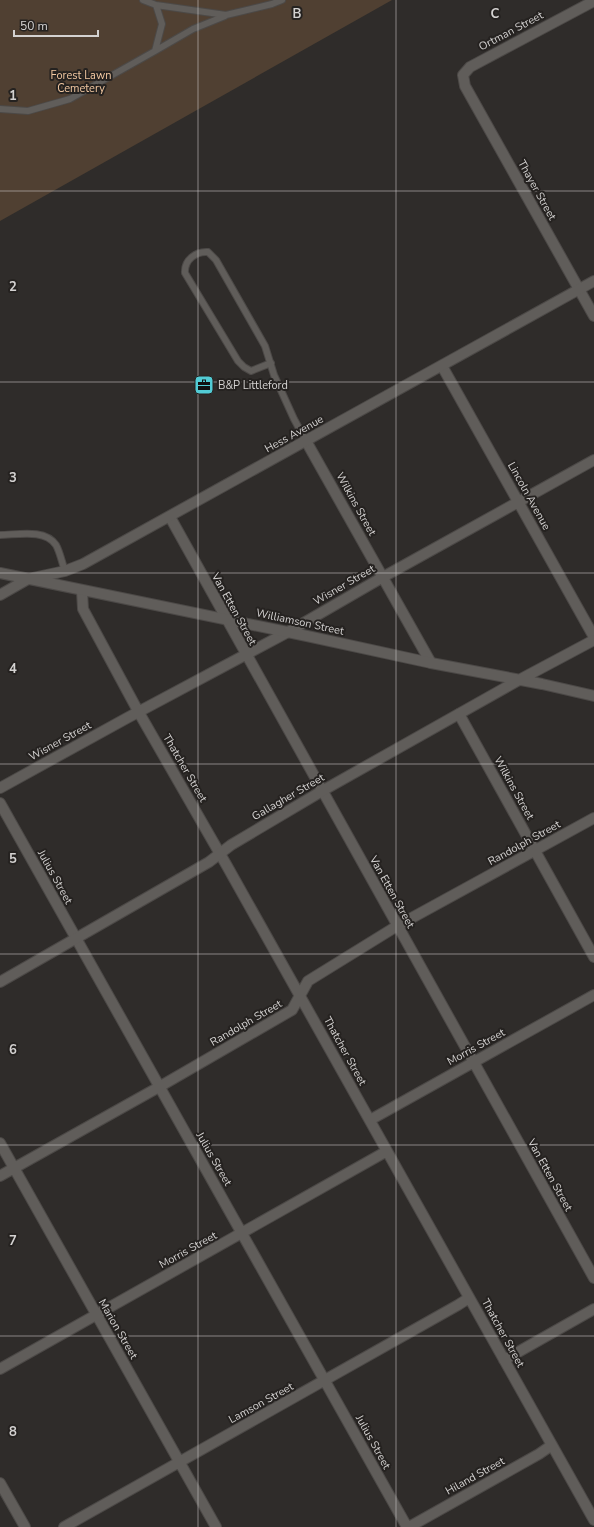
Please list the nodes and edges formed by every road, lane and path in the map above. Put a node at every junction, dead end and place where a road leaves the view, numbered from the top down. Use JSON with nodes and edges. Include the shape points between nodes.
{"nodes":[{"id":1,"x":143,"y":0,"type":"edge"},
{"id":2,"x":282,"y":0,"type":"edge"},
{"id":3,"x":594,"y":1,"type":"edge"},
{"id":4,"x":156,"y":5,"type":"junction"},
{"id":5,"x":226,"y":16,"type":"junction"},
{"id":6,"x":155,"y":51,"type":"junction"},
{"id":7,"x":463,"y":75,"type":"joint"},
{"id":8,"x":0,"y":109,"type":"edge"},
{"id":9,"x":594,"y":281,"type":"edge"},
{"id":10,"x":579,"y":289,"type":"junction"},
{"id":11,"x":594,"y":316,"type":"edge"},
{"id":12,"x":271,"y":363,"type":"junction"},
{"id":13,"x":442,"y":366,"type":"junction"},
{"id":14,"x":306,"y":441,"type":"junction"},
{"id":15,"x":594,"y":460,"type":"edge"},
{"id":16,"x":518,"y":502,"type":"junction"},
{"id":17,"x":170,"y":518,"type":"junction"},
{"id":18,"x":0,"y":535,"type":"edge"},
{"id":19,"x":65,"y":571,"type":"junction"},
{"id":20,"x":0,"y":574,"type":"edge"},
{"id":21,"x":383,"y":577,"type":"junction"},
{"id":22,"x":28,"y":579,"type":"junction"},
{"id":23,"x":82,"y":591,"type":"junction"},
{"id":24,"x":0,"y":595,"type":"edge"},
{"id":25,"x":226,"y":620,"type":"junction"},
{"id":26,"x":288,"y":632,"type":"junction"},
{"id":27,"x":594,"y":637,"type":"edge"},
{"id":28,"x":594,"y":640,"type":"edge"},
{"id":29,"x":246,"y":654,"type":"junction"},
{"id":30,"x":431,"y":663,"type":"junction"},
{"id":31,"x":519,"y":680,"type":"junction"},
{"id":32,"x":594,"y":696,"type":"edge"},
{"id":33,"x":138,"y":711,"type":"junction"},
{"id":34,"x":459,"y":714,"type":"junction"},
{"id":35,"x":0,"y":788,"type":"edge"},
{"id":36,"x":322,"y":791,"type":"junction"},
{"id":37,"x":0,"y":804,"type":"edge"},
{"id":38,"x":594,"y":818,"type":"edge"},
{"id":39,"x":535,"y":851,"type":"junction"},
{"id":40,"x":220,"y":852,"type":"junction"},
{"id":41,"x":397,"y":926,"type":"junction"},
{"id":42,"x":76,"y":939,"type":"junction"},
{"id":43,"x":594,"y":957,"type":"edge"},
{"id":44,"x":0,"y":982,"type":"edge"},
{"id":45,"x":300,"y":995,"type":"junction"},
{"id":46,"x":594,"y":995,"type":"edge"},
{"id":47,"x":473,"y":1062,"type":"junction"},
{"id":48,"x":159,"y":1087,"type":"junction"},
{"id":49,"x":370,"y":1120,"type":"junction"},
{"id":50,"x":0,"y":1143,"type":"edge"},
{"id":51,"x":387,"y":1151,"type":"junction"},
{"id":52,"x":14,"y":1168,"type":"junction"},
{"id":53,"x":0,"y":1176,"type":"edge"},
{"id":54,"x":242,"y":1233,"type":"junction"},
{"id":55,"x":594,"y":1278,"type":"edge"},
{"id":56,"x":469,"y":1298,"type":"junction"},
{"id":57,"x":594,"y":1309,"type":"edge"},
{"id":58,"x":96,"y":1315,"type":"junction"},
{"id":59,"x":504,"y":1360,"type":"junction"},
{"id":60,"x":0,"y":1369,"type":"edge"},
{"id":61,"x":325,"y":1381,"type":"junction"},
{"id":62,"x":552,"y":1445,"type":"junction"},
{"id":63,"x":180,"y":1462,"type":"junction"},
{"id":64,"x":0,"y":1483,"type":"edge"},
{"id":65,"x":594,"y":1520,"type":"edge"},
{"id":66,"x":25,"y":1527,"type":"edge"},
{"id":67,"x":64,"y":1527,"type":"edge"},
{"id":68,"x":216,"y":1527,"type":"edge"},
{"id":69,"x":408,"y":1527,"type":"edge"}],
"edges":[{"from":1,"to":4,"type":"lane"},
{"from":2,"to":5,"type":"lane"},
{"from":3,"to":7,"type":"street","name":"Ortman Street","via":[[470,66]]},
{"from":4,"to":5,"type":"lane"},
{"from":4,"to":6,"type":"lane","via":[[162,24]]},
{"from":5,"to":6,"type":"lane","via":[[192,29]]},
{"from":6,"to":8,"type":"lane","via":[[70,99],[28,111]]},
{"from":7,"to":10,"type":"street","name":"Thayer Street","via":[[465,86]]},
{"from":9,"to":10,"type":"street","name":"Hess Avenue"},
{"from":10,"to":11,"type":"street","name":"Thayer Street"},
{"from":10,"to":13,"type":"street","name":"Hess Avenue"},
{"from":12,"to":12,"type":"lane","via":[[265,346],[216,260],[208,252],[194,255],[187,262],[185,273],[238,361],[251,371]]},
{"from":12,"to":14,"type":"lane","via":[[274,375]]},
{"from":13,"to":14,"type":"street","name":"Hess Avenue"},
{"from":13,"to":16,"type":"street","name":"Lincoln Avenue"},
{"from":14,"to":17,"type":"street","name":"Hess Avenue"},
{"from":14,"to":21,"type":"street","name":"Wilkins Street"},
{"from":15,"to":16,"type":"street","name":"Wisner Street"},
{"from":16,"to":21,"type":"street","name":"Wisner Street"},
{"from":16,"to":27,"type":"street","name":"Lincoln Avenue"},
{"from":17,"to":19,"type":"street","name":"Hess Avenue"},
{"from":17,"to":25,"type":"street","name":"Van Etten Street"},
{"from":18,"to":19,"type":"lane","via":[[40,534],[52,540]]},
{"from":19,"to":22,"type":"street","name":"Hess Avenue"},
{"from":20,"to":22,"type":"street","name":"Williamson Street"},
{"from":21,"to":26,"type":"street","name":"Wisner Street"},
{"from":21,"to":30,"type":"street","name":"Wilkins Street"},
{"from":22,"to":23,"type":"street","name":"Williamson Street"},
{"from":22,"to":24,"type":"street","name":"Hess Avenue"},
{"from":23,"to":25,"type":"street","name":"Williamson Street"},
{"from":23,"to":33,"type":"street","name":"Thatcher Street","via":[[83,610]]},
{"from":25,"to":26,"type":"street","name":"Williamson Street"},
{"from":25,"to":29,"type":"street","name":"Van Etten Street"},
{"from":26,"to":29,"type":"street","name":"Wisner Street"},
{"from":26,"to":30,"type":"street","name":"Williamson Street"},
{"from":28,"to":31,"type":"street","name":"Gallagher Street"},
{"from":29,"to":33,"type":"street","name":"Wisner Street"},
{"from":29,"to":36,"type":"street","name":"Van Etten Street"},
{"from":30,"to":31,"type":"street","name":"Williamson Street"},
{"from":31,"to":32,"type":"street","name":"Williamson Street"},
{"from":31,"to":34,"type":"street","name":"Gallagher Street"},
{"from":33,"to":35,"type":"street","name":"Wisner Street"},
{"from":33,"to":40,"type":"street","name":"Thatcher Street"},
{"from":34,"to":36,"type":"street","name":"Gallagher Street"},
{"from":34,"to":39,"type":"street","name":"Wilkins Street"},
{"from":36,"to":40,"type":"street","name":"Gallagher Street"},
{"from":36,"to":41,"type":"street","name":"Van Etten Street"},
{"from":37,"to":42,"type":"street","name":"Julius Street"},
{"from":38,"to":39,"type":"street","name":"Randolph Street"},
{"from":39,"to":41,"type":"street","name":"Randolph Street"},
{"from":39,"to":43,"type":"street","name":"Wilkins Street"},
{"from":40,"to":42,"type":"street","name":"Gallagher Street","via":[[209,862]]},
{"from":40,"to":45,"type":"street","name":"Thatcher Street"},
{"from":41,"to":45,"type":"street","name":"Randolph Street","via":[[308,981]]},
{"from":41,"to":47,"type":"street","name":"Van Etten Street"},
{"from":42,"to":44,"type":"street","name":"Gallagher Street"},
{"from":42,"to":48,"type":"street","name":"Julius Street"},
{"from":45,"to":48,"type":"street","name":"Randolph Street","via":[[292,1010]]},
{"from":45,"to":49,"type":"street","name":"Thatcher Street"},
{"from":46,"to":47,"type":"street","name":"Morris Street"},
{"from":47,"to":49,"type":"street","name":"Morris Street"},
{"from":47,"to":55,"type":"street","name":"Van Etten Street"},
{"from":48,"to":52,"type":"street","name":"Randolph Street"},
{"from":48,"to":54,"type":"street","name":"Julius Street"},
{"from":49,"to":51,"type":"street","name":"Thatcher Street"},
{"from":50,"to":52,"type":"street","name":"Marion Street"},
{"from":51,"to":54,"type":"street","name":"Morris Street"},
{"from":51,"to":56,"type":"street","name":"Thatcher Street"},
{"from":52,"to":53,"type":"street","name":"Randolph Street"},
{"from":52,"to":58,"type":"street","name":"Marion Street"},
{"from":54,"to":58,"type":"street","name":"Morris Street"},
{"from":54,"to":61,"type":"street","name":"Julius Street"},
{"from":56,"to":59,"type":"street","name":"Thatcher Street"},
{"from":56,"to":61,"type":"street","name":"Lamson Street"},
{"from":57,"to":59,"type":"street"},
{"from":58,"to":60,"type":"street","name":"Morris Street"},
{"from":58,"to":63,"type":"street","name":"Marion Street"},
{"from":59,"to":62,"type":"street","name":"Thatcher Street"},
{"from":61,"to":63,"type":"street","name":"Lamson Street"},
{"from":61,"to":69,"type":"street","name":"Julius Street"},
{"from":62,"to":65,"type":"street","name":"Thatcher Street"},
{"from":62,"to":69,"type":"street","name":"Hiland Street"},
{"from":63,"to":67,"type":"street","name":"Lamson Street"},
{"from":63,"to":68,"type":"street","name":"Marion Street"},
{"from":64,"to":66,"type":"street"}]}
